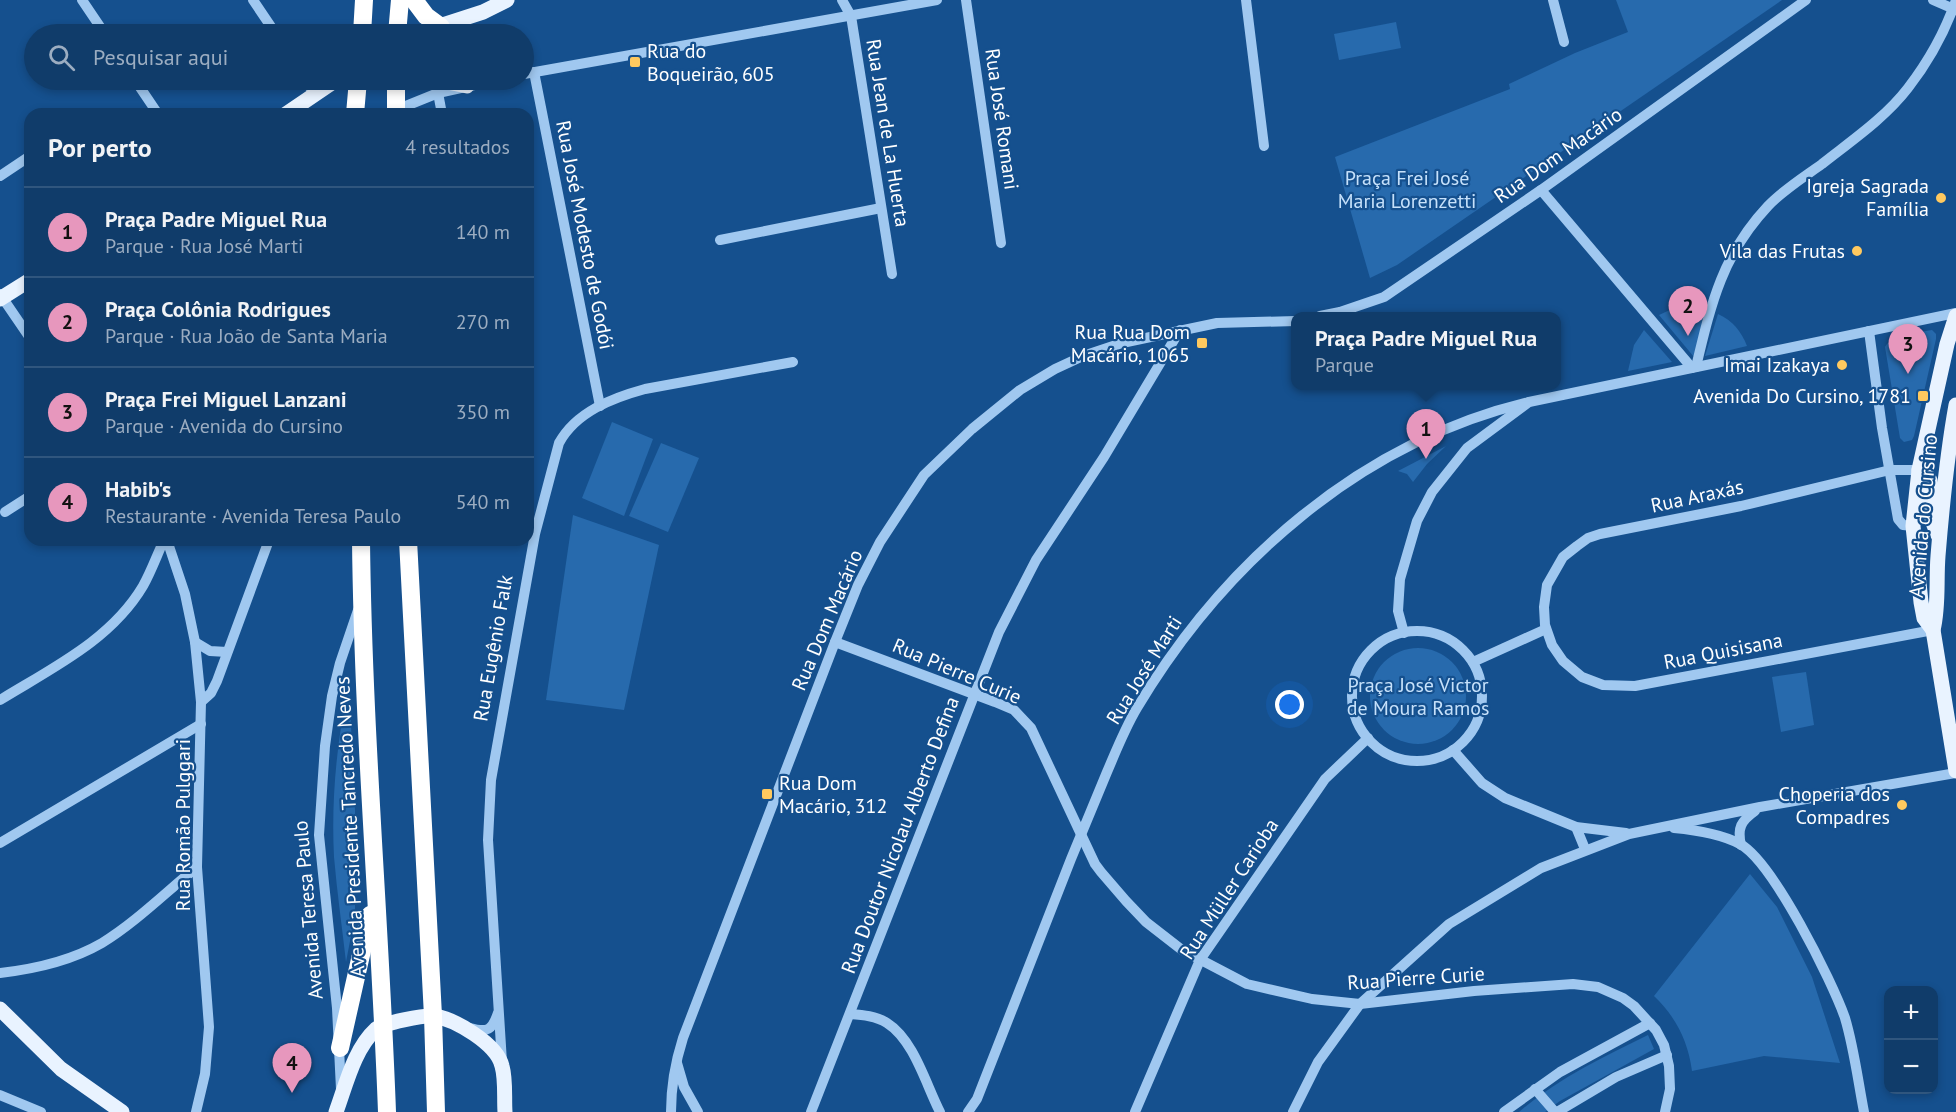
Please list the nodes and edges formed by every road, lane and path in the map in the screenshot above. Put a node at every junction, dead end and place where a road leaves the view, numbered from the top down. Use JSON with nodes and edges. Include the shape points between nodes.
{"nodes":[{"id":1,"x":82,"y":0,"type":"edge"},
{"id":2,"x":254,"y":0,"type":"edge"},
{"id":3,"x":364,"y":0,"type":"edge"},
{"id":4,"x":400,"y":0,"type":"edge"},
{"id":5,"x":414,"y":0,"type":"edge"},
{"id":6,"x":507,"y":0,"type":"edge"},
{"id":7,"x":842,"y":0,"type":"edge"},
{"id":8,"x":937,"y":0,"type":"edge"},
{"id":9,"x":966,"y":0,"type":"edge"},
{"id":10,"x":1246,"y":0,"type":"edge"},
{"id":11,"x":1552,"y":0,"type":"edge"},
{"id":12,"x":1806,"y":0,"type":"edge"},
{"id":13,"x":1933,"y":0,"type":"edge"},
{"id":14,"x":1955,"y":6,"type":"edge"},
{"id":15,"x":851,"y":16,"type":"junction"},
{"id":16,"x":98,"y":24,"type":"edge"},
{"id":17,"x":270,"y":24,"type":"edge"},
{"id":18,"x":363,"y":24,"type":"edge"},
{"id":19,"x":398,"y":24,"type":"edge"},
{"id":20,"x":436,"y":24,"type":"edge"},
{"id":21,"x":458,"y":24,"type":"edge"},
{"id":22,"x":1564,"y":42,"type":"dead end"},
{"id":23,"x":534,"y":72,"type":"edge"},
{"id":24,"x":142,"y":90,"type":"edge"},
{"id":25,"x":312,"y":90,"type":"edge"},
{"id":26,"x":322,"y":90,"type":"edge"},
{"id":27,"x":357,"y":90,"type":"edge"},
{"id":28,"x":395,"y":90,"type":"edge"},
{"id":29,"x":430,"y":90,"type":"edge"},
{"id":30,"x":438,"y":90,"type":"edge"},
{"id":31,"x":533,"y":90,"type":"edge"},
{"id":32,"x":315,"y":95,"type":"junction"},
{"id":33,"x":154,"y":108,"type":"edge"},
{"id":34,"x":295,"y":108,"type":"edge"},
{"id":35,"x":356,"y":108,"type":"edge"},
{"id":36,"x":393,"y":108,"type":"edge"},
{"id":37,"x":400,"y":108,"type":"edge"},
{"id":38,"x":441,"y":108,"type":"edge"},
{"id":39,"x":1264,"y":146,"type":"dead end"},
{"id":40,"x":24,"y":160,"type":"edge"},
{"id":41,"x":0,"y":176,"type":"edge"},
{"id":42,"x":1541,"y":190,"type":"junction"},
{"id":43,"x":881,"y":208,"type":"junction"},
{"id":44,"x":720,"y":240,"type":"dead end"},
{"id":45,"x":1001,"y":243,"type":"dead end"},
{"id":46,"x":892,"y":274,"type":"dead end"},
{"id":47,"x":24,"y":283,"type":"edge"},
{"id":48,"x":1,"y":297,"type":"edge"},
{"id":49,"x":1340,"y":312,"type":"edge"},
{"id":50,"x":1956,"y":314,"type":"edge"},
{"id":51,"x":1291,"y":321,"type":"edge"},
{"id":52,"x":24,"y":330,"type":"edge"},
{"id":53,"x":1180,"y":330,"type":"junction"},
{"id":54,"x":1869,"y":332,"type":"junction"},
{"id":55,"x":793,"y":362,"type":"dead end"},
{"id":56,"x":1694,"y":367,"type":"junction"},
{"id":57,"x":1529,"y":402,"type":"junction"},
{"id":58,"x":1956,"y":405,"type":"edge"},
{"id":59,"x":600,"y":406,"type":"junction"},
{"id":60,"x":1890,"y":470,"type":"junction"},
{"id":61,"x":1919,"y":470,"type":"junction"},
{"id":62,"x":24,"y":499,"type":"edge"},
{"id":63,"x":5,"y":512,"type":"dead end"},
{"id":64,"x":534,"y":526,"type":"edge"},
{"id":65,"x":1913,"y":526,"type":"junction"},
{"id":66,"x":1939,"y":537,"type":"junction"},
{"id":67,"x":162,"y":546,"type":"edge"},
{"id":68,"x":167,"y":546,"type":"edge"},
{"id":69,"x":267,"y":546,"type":"edge"},
{"id":70,"x":361,"y":546,"type":"edge"},
{"id":71,"x":408,"y":546,"type":"edge"},
{"id":72,"x":530,"y":546,"type":"edge"},
{"id":73,"x":362,"y":601,"type":"junction"},
{"id":74,"x":1546,"y":628,"type":"junction"},
{"id":75,"x":1933,"y":630,"type":"junction"},
{"id":76,"x":1404,"y":633,"type":"junction"},
{"id":77,"x":195,"y":642,"type":"junction"},
{"id":78,"x":835,"y":642,"type":"junction"},
{"id":79,"x":227,"y":652,"type":"junction"},
{"id":80,"x":1473,"y":662,"type":"junction"},
{"id":81,"x":974,"y":695,"type":"junction"},
{"id":82,"x":0,"y":700,"type":"edge"},
{"id":83,"x":201,"y":702,"type":"junction"},
{"id":84,"x":201,"y":723,"type":"junction"},
{"id":85,"x":1368,"y":738,"type":"junction"},
{"id":86,"x":1453,"y":750,"type":"junction"},
{"id":87,"x":1956,"y":772,"type":"edge"},
{"id":88,"x":1760,"y":807,"type":"junction"},
{"id":89,"x":1576,"y":827,"type":"junction"},
{"id":90,"x":1659,"y":828,"type":"junction"},
{"id":91,"x":1081,"y":834,"type":"junction"},
{"id":92,"x":1629,"y":834,"type":"junction"},
{"id":93,"x":0,"y":843,"type":"edge"},
{"id":94,"x":1742,"y":844,"type":"junction"},
{"id":95,"x":1586,"y":849,"type":"junction"},
{"id":96,"x":197,"y":867,"type":"junction"},
{"id":97,"x":375,"y":893,"type":"junction"},
{"id":98,"x":1200,"y":960,"type":"junction"},
{"id":99,"x":0,"y":973,"type":"edge"},
{"id":100,"x":1360,"y":1004,"type":"junction"},
{"id":101,"x":0,"y":1009,"type":"edge"},
{"id":102,"x":499,"y":1010,"type":"junction"},
{"id":103,"x":850,"y":1014,"type":"junction"},
{"id":104,"x":433,"y":1016,"type":"junction"},
{"id":105,"x":1650,"y":1023,"type":"junction"},
{"id":106,"x":384,"y":1024,"type":"junction"},
{"id":107,"x":465,"y":1027,"type":"junction"},
{"id":108,"x":340,"y":1048,"type":"junction"},
{"id":109,"x":1667,"y":1055,"type":"junction"},
{"id":110,"x":676,"y":1059,"type":"junction"},
{"id":111,"x":502,"y":1064,"type":"junction"},
{"id":112,"x":1535,"y":1089,"type":"junction"},
{"id":113,"x":2,"y":1099,"type":"edge"},
{"id":114,"x":339,"y":1105,"type":"edge"},
{"id":115,"x":41,"y":1112,"type":"edge"},
{"id":116,"x":122,"y":1112,"type":"edge"},
{"id":117,"x":196,"y":1112,"type":"edge"},
{"id":118,"x":387,"y":1112,"type":"edge"},
{"id":119,"x":436,"y":1112,"type":"edge"},
{"id":120,"x":505,"y":1112,"type":"edge"},
{"id":121,"x":671,"y":1112,"type":"edge"},
{"id":122,"x":698,"y":1112,"type":"edge"},
{"id":123,"x":811,"y":1112,"type":"edge"},
{"id":124,"x":940,"y":1112,"type":"edge"},
{"id":125,"x":968,"y":1112,"type":"edge"},
{"id":126,"x":1135,"y":1112,"type":"edge"},
{"id":127,"x":1293,"y":1112,"type":"edge"},
{"id":128,"x":1504,"y":1112,"type":"edge"},
{"id":129,"x":1556,"y":1112,"type":"edge"},
{"id":130,"x":1665,"y":1112,"type":"edge"},
{"id":131,"x":1864,"y":1112,"type":"edge"}],
"edges":[{"from":1,"to":16,"type":"street"},
{"from":2,"to":17,"type":"street"},
{"from":3,"to":18,"type":"highway"},
{"from":4,"to":19,"type":"highway"},
{"from":5,"to":20,"type":"highway"},
{"from":6,"to":21,"type":"main road"},
{"from":7,"to":15,"type":"street","name":"Rua Jean de La Huerta"},
{"from":8,"to":15,"type":"street"},
{"from":9,"to":45,"type":"street","name":"Rua José Romani"},
{"from":10,"to":39,"type":"street"},
{"from":11,"to":22,"type":"street"},
{"from":12,"to":42,"type":"street","name":"Rua Dom Macário"},
{"from":13,"to":14,"type":"street"},
{"from":14,"to":56,"type":"street","via":[[1930,57],[1907,90],[1874,122],[1769,205],[1745,235],[1724,270]]},
{"from":15,"to":23,"type":"street"},
{"from":15,"to":43,"type":"street","name":"Rua Jean de La Huerta"},
{"from":24,"to":33,"type":"street"},
{"from":25,"to":32,"type":"street"},
{"from":26,"to":32,"type":"main road"},
{"from":27,"to":35,"type":"highway"},
{"from":28,"to":36,"type":"highway"},
{"from":29,"to":37,"type":"street"},
{"from":30,"to":38,"type":"street"},
{"from":31,"to":59,"type":"street","name":"Rua José Modesto de Godói"},
{"from":32,"to":34,"type":"main road"},
{"from":40,"to":41,"type":"street"},
{"from":42,"to":49,"type":"street","name":"Rua Dom Macário","via":[[1384,297]]},
{"from":42,"to":56,"type":"street"},
{"from":43,"to":44,"type":"street"},
{"from":43,"to":46,"type":"street","name":"Rua Jean de La Huerta"},
{"from":47,"to":48,"type":"main road"},
{"from":48,"to":52,"type":"street"},
{"from":50,"to":54,"type":"street","name":"Rua José Marti"},
{"from":50,"to":61,"type":"main road","name":"Avenida do Cursino"},
{"from":51,"to":53,"type":"street","name":"Rua Dom Macário","via":[[1231,321]]},
{"from":53,"to":78,"type":"street","name":"Rua Dom Macário","via":[[1122,343],[1055,369],[1020,390],[965,435],[924,475],[880,542]]},
{"from":53,"to":81,"type":"street","name":"Rua Doutor Nicolau Alberto Defina","via":[[1036,560],[999,632]]},
{"from":54,"to":56,"type":"street","name":"Rua José Marti"},
{"from":54,"to":60,"type":"street"},
{"from":55,"to":59,"type":"street","name":"Rua Eugênio Falk","via":[[645,389]]},
{"from":56,"to":57,"type":"street","name":"Rua José Marti"},
{"from":57,"to":76,"type":"street","via":[[1467,448],[1432,492],[1417,521],[1400,579],[1398,611]]},
{"from":57,"to":91,"type":"street","name":"Rua José Marti","via":[[1437,433],[1357,475],[1278,535],[1231,580],[1192,626],[1135,710]]},
{"from":58,"to":66,"type":"main road","name":"Avenida do Cursino"},
{"from":59,"to":64,"type":"street","name":"Rua Eugênio Falk","via":[[566,430],[559,442]]},
{"from":60,"to":61,"type":"street","name":"Rua Araxás"},
{"from":60,"to":65,"type":"street","via":[[1898,519],[1903,525]]},
{"from":60,"to":74,"type":"street","name":"Rua Araxás","via":[[1588,538],[1563,557],[1547,585]]},
{"from":61,"to":65,"type":"main road","name":"Avenida do Cursino"},
{"from":61,"to":66,"type":"main road","via":[[1927,472],[1930,478],[1930,511]]},
{"from":62,"to":63,"type":"street"},
{"from":65,"to":75,"type":"main road","name":"Avenida do Cursino","via":[[1924,618]]},
{"from":66,"to":75,"type":"main road","name":"Avenida do Cursino"},
{"from":67,"to":82,"type":"street","via":[[143,586],[98,638]]},
{"from":68,"to":77,"type":"street","name":"Rua Romão Pulggari","via":[[185,594]]},
{"from":69,"to":79,"type":"street"},
{"from":70,"to":73,"type":"highway","name":"Avenida Presidente Tancredo Neves"},
{"from":71,"to":104,"type":"highway"},
{"from":72,"to":102,"type":"street","name":"Rua Eugênio Falk","via":[[490,790],[488,840]]},
{"from":73,"to":97,"type":"highway","name":"Avenida Presidente Tancredo Neves"},
{"from":73,"to":108,"type":"street","name":"Avenida Teresa Paulo","via":[[339,663],[332,696],[319,835]]},
{"from":74,"to":75,"type":"street","name":"Rua Quisisana","via":[[1563,661],[1582,677],[1616,686],[1635,686]]},
{"from":74,"to":80,"type":"street"},
{"from":75,"to":87,"type":"main road","name":"Avenida do Cursino"},
{"from":76,"to":80,"type":"street","via":[[1420,631],[1443,636]]},
{"from":76,"to":85,"type":"street","via":[[1378,645],[1357,673],[1353,706]]},
{"from":77,"to":79,"type":"street","via":[[210,651]]},
{"from":77,"to":83,"type":"street","name":"Rua Romão Pulggari"},
{"from":78,"to":81,"type":"street","name":"Rua Pierre Curie"},
{"from":78,"to":110,"type":"street","name":"Rua Dom Macário"},
{"from":79,"to":83,"type":"street","via":[[211,693]]},
{"from":80,"to":86,"type":"street","via":[[1482,687],[1481,709],[1473,731]]},
{"from":81,"to":91,"type":"street","name":"Rua Pierre Curie","via":[[1014,710],[1026,722]]},
{"from":81,"to":103,"type":"street","name":"Rua Doutor Nicolau Alberto Defina"},
{"from":83,"to":84,"type":"street","name":"Rua Romão Pulggari"},
{"from":84,"to":93,"type":"street"},
{"from":84,"to":96,"type":"street","name":"Rua Romão Pulggari"},
{"from":85,"to":86,"type":"street","via":[[1390,755],[1411,761],[1435,759]]},
{"from":85,"to":98,"type":"street","name":"Rua Müller Carioba","via":[[1325,779]]},
{"from":86,"to":89,"type":"street","via":[[1482,783],[1505,798]]},
{"from":87,"to":88,"type":"street"},
{"from":88,"to":90,"type":"street"},
{"from":88,"to":94,"type":"street","via":[[1740,825]]},
{"from":89,"to":92,"type":"street"},
{"from":89,"to":95,"type":"street"},
{"from":90,"to":92,"type":"street"},
{"from":90,"to":94,"type":"street","via":[[1706,833]]},
{"from":91,"to":98,"type":"street","name":"Rua Pierre Curie","via":[[1095,864],[1126,901],[1161,935]]},
{"from":91,"to":125,"type":"street","name":"Rua José Marti","via":[[977,1099]]},
{"from":92,"to":95,"type":"street"},
{"from":94,"to":131,"type":"street","via":[[1774,879],[1837,997]]},
{"from":95,"to":100,"type":"street","via":[[1541,868],[1449,924]]},
{"from":96,"to":99,"type":"street","via":[[102,943],[47,965]]},
{"from":96,"to":117,"type":"street","name":"Rua Romão Pulggari","via":[[209,1027],[205,1074]]},
{"from":97,"to":106,"type":"highway","name":"Avenida Presidente Tancredo Neves"},
{"from":97,"to":108,"type":"highway"},
{"from":98,"to":100,"type":"street","name":"Rua Pierre Curie","via":[[1260,987],[1312,999]]},
{"from":98,"to":126,"type":"street","name":"Rua Müller Carioba"},
{"from":100,"to":105,"type":"street","name":"Rua Pierre Curie","via":[[1584,984],[1623,998]]},
{"from":100,"to":127,"type":"street","via":[[1318,1062]]},
{"from":101,"to":116,"type":"main road","via":[[61,1069]]},
{"from":102,"to":107,"type":"street","via":[[495,1023],[488,1029]]},
{"from":102,"to":111,"type":"street","name":"Rua Eugênio Falk"},
{"from":103,"to":123,"type":"street","name":"Rua Doutor Nicolau Alberto Defina"},
{"from":103,"to":124,"type":"street","via":[[869,1016],[892,1028],[913,1052]]},
{"from":104,"to":106,"type":"main road"},
{"from":104,"to":107,"type":"main road"},
{"from":104,"to":119,"type":"highway"},
{"from":105,"to":109,"type":"street","name":"Rua Pierre Curie"},
{"from":105,"to":112,"type":"street"},
{"from":106,"to":114,"type":"main road","via":[[359,1052]]},
{"from":106,"to":118,"type":"highway","name":"Avenida Presidente Tancredo Neves"},
{"from":107,"to":111,"type":"main road","via":[[485,1042]]},
{"from":108,"to":114,"type":"street","name":"Avenida Teresa Paulo"},
{"from":109,"to":129,"type":"street","via":[[1616,1077]]},
{"from":109,"to":130,"type":"street","name":"Rua Pierre Curie","via":[[1670,1089]]},
{"from":110,"to":121,"type":"street","name":"Rua Dom Macário"},
{"from":110,"to":122,"type":"street","via":[[690,1101]]},
{"from":111,"to":120,"type":"main road","name":"Rua Eugênio Falk"},
{"from":112,"to":128,"type":"street"},
{"from":112,"to":129,"type":"street"},
{"from":113,"to":115,"type":"street"}]}
